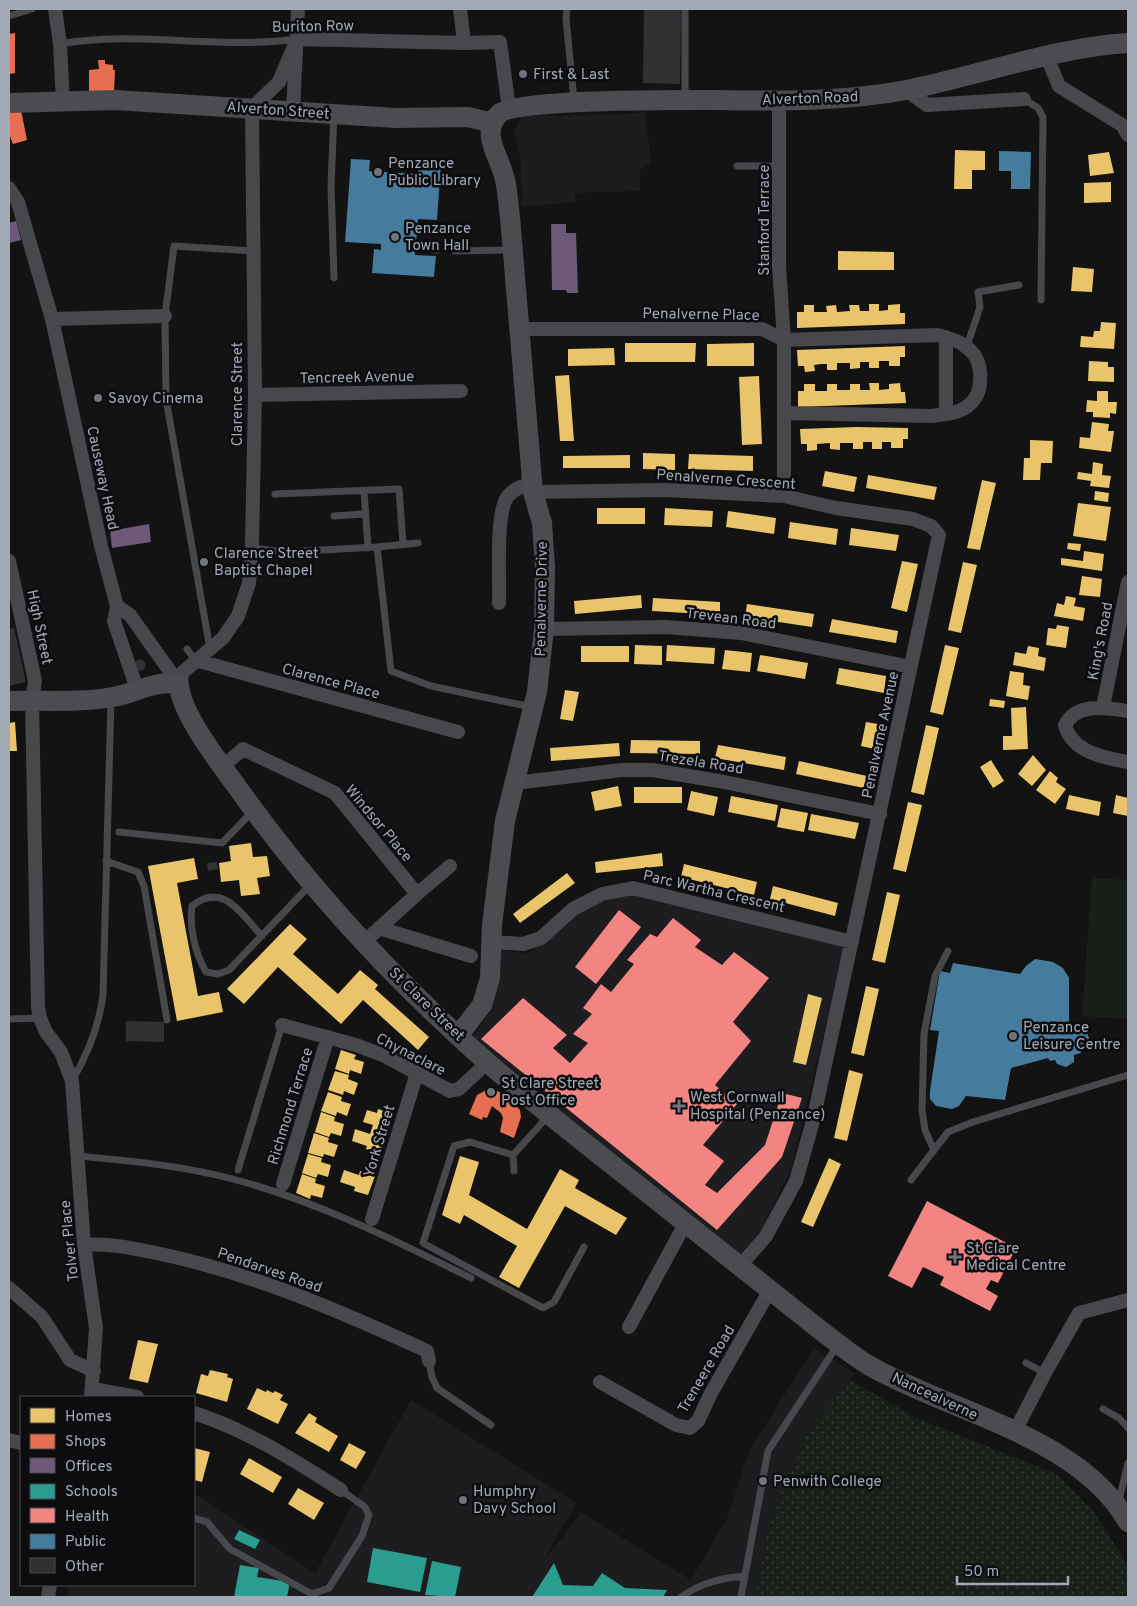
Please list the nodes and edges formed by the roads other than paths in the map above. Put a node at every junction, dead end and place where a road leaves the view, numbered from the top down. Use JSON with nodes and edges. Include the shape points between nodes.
{"nodes":[{"id":1,"x":32,"y":9,"type":"edge"},
{"id":2,"x":54,"y":9,"type":"edge"},
{"id":3,"x":298,"y":9,"type":"edge"},
{"id":4,"x":460,"y":9,"type":"edge"},
{"id":5,"x":567,"y":9,"type":"edge"},
{"id":6,"x":685,"y":9,"type":"edge"},
{"id":7,"x":9,"y":16,"type":"edge"},
{"id":8,"x":297,"y":39,"type":"junction"},
{"id":9,"x":464,"y":43,"type":"junction"},
{"id":10,"x":1128,"y":43,"type":"edge"},
{"id":11,"x":60,"y":44,"type":"junction"},
{"id":12,"x":1047,"y":57,"type":"junction"},
{"id":13,"x":906,"y":90,"type":"junction"},
{"id":14,"x":686,"y":100,"type":"junction"},
{"id":15,"x":779,"y":100,"type":"junction"},
{"id":16,"x":1024,"y":100,"type":"joint"},
{"id":17,"x":63,"y":102,"type":"junction"},
{"id":18,"x":9,"y":103,"type":"edge"},
{"id":19,"x":574,"y":103,"type":"junction"},
{"id":20,"x":252,"y":108,"type":"junction"},
{"id":21,"x":509,"y":109,"type":"junction"},
{"id":22,"x":293,"y":111,"type":"junction"},
{"id":23,"x":334,"y":114,"type":"junction"},
{"id":24,"x":493,"y":123,"type":"junction"},
{"id":25,"x":1128,"y":135,"type":"edge"},
{"id":26,"x":737,"y":166,"type":"dead end"},
{"id":27,"x":779,"y":166,"type":"junction"},
{"id":28,"x":9,"y":188,"type":"edge"},
{"id":29,"x":253,"y":250,"type":"junction"},
{"id":30,"x":455,"y":250,"type":"dead end"},
{"id":31,"x":512,"y":250,"type":"junction"},
{"id":32,"x":334,"y":278,"type":"dead end"},
{"id":33,"x":1019,"y":285,"type":"dead end"},
{"id":34,"x":1041,"y":300,"type":"dead end"},
{"id":35,"x":164,"y":316,"type":"junction"},
{"id":36,"x":52,"y":320,"type":"junction"},
{"id":37,"x":519,"y":329,"type":"junction"},
{"id":38,"x":946,"y":336,"type":"junction"},
{"id":39,"x":784,"y":340,"type":"junction"},
{"id":40,"x":967,"y":346,"type":"junction"},
{"id":41,"x":461,"y":391,"type":"dead end"},
{"id":42,"x":254,"y":396,"type":"junction"},
{"id":43,"x":786,"y":413,"type":"junction"},
{"id":44,"x":946,"y":414,"type":"junction"},
{"id":45,"x":532,"y":488,"type":"junction"},
{"id":46,"x":364,"y":491,"type":"junction"},
{"id":47,"x":275,"y":494,"type":"dead end"},
{"id":48,"x":784,"y":496,"type":"junction"},
{"id":49,"x":365,"y":514,"type":"junction"},
{"id":50,"x":334,"y":516,"type":"dead end"},
{"id":51,"x":939,"y":535,"type":"joint"},
{"id":52,"x":418,"y":543,"type":"dead end"},
{"id":53,"x":404,"y":544,"type":"junction"},
{"id":54,"x":377,"y":547,"type":"junction"},
{"id":55,"x":252,"y":548,"type":"junction"},
{"id":56,"x":368,"y":548,"type":"junction"},
{"id":57,"x":9,"y":561,"type":"edge"},
{"id":58,"x":1128,"y":582,"type":"edge"},
{"id":59,"x":499,"y":603,"type":"dead end"},
{"id":60,"x":117,"y":606,"type":"junction"},
{"id":61,"x":544,"y":629,"type":"junction"},
{"id":62,"x":210,"y":650,"type":"junction"},
{"id":63,"x":191,"y":654,"type":"junction"},
{"id":64,"x":911,"y":667,"type":"junction"},
{"id":65,"x":180,"y":684,"type":"junction"},
{"id":66,"x":137,"y":689,"type":"junction"},
{"id":67,"x":111,"y":697,"type":"junction"},
{"id":68,"x":32,"y":700,"type":"junction"},
{"id":69,"x":9,"y":701,"type":"edge"},
{"id":70,"x":1103,"y":707,"type":"junction"},
{"id":71,"x":534,"y":708,"type":"junction"},
{"id":72,"x":1128,"y":711,"type":"edge"},
{"id":73,"x":458,"y":732,"type":"dead end"},
{"id":74,"x":1128,"y":762,"type":"edge"},
{"id":75,"x":222,"y":767,"type":"junction"},
{"id":76,"x":515,"y":781,"type":"junction"},
{"id":77,"x":253,"y":810,"type":"junction"},
{"id":78,"x":880,"y":814,"type":"junction"},
{"id":79,"x":119,"y":832,"type":"dead end"},
{"id":80,"x":106,"y":861,"type":"junction"},
{"id":81,"x":450,"y":866,"type":"dead end"},
{"id":82,"x":311,"y":883,"type":"junction"},
{"id":83,"x":417,"y":894,"type":"junction"},
{"id":84,"x":379,"y":928,"type":"junction"},
{"id":85,"x":262,"y":936,"type":"junction"},
{"id":86,"x":364,"y":942,"type":"junction"},
{"id":87,"x":491,"y":942,"type":"junction"},
{"id":88,"x":852,"y":942,"type":"junction"},
{"id":89,"x":948,"y":951,"type":"dead end"},
{"id":90,"x":471,"y":956,"type":"dead end"},
{"id":91,"x":40,"y":1018,"type":"junction"},
{"id":92,"x":9,"y":1019,"type":"edge"},
{"id":93,"x":167,"y":1020,"type":"dead end"},
{"id":94,"x":282,"y":1025,"type":"joint"},
{"id":95,"x":458,"y":1036,"type":"junction"},
{"id":96,"x":328,"y":1037,"type":"junction"},
{"id":97,"x":488,"y":1062,"type":"junction"},
{"id":98,"x":417,"y":1073,"type":"junction"},
{"id":99,"x":1128,"y":1075,"type":"edge"},
{"id":100,"x":72,"y":1081,"type":"junction"},
{"id":101,"x":549,"y":1115,"type":"junction"},
{"id":102,"x":934,"y":1150,"type":"junction"},
{"id":103,"x":513,"y":1155,"type":"junction"},
{"id":104,"x":78,"y":1156,"type":"junction"},
{"id":105,"x":238,"y":1170,"type":"dead end"},
{"id":106,"x":514,"y":1171,"type":"dead end"},
{"id":107,"x":911,"y":1180,"type":"dead end"},
{"id":108,"x":283,"y":1184,"type":"dead end"},
{"id":109,"x":372,"y":1218,"type":"dead end"},
{"id":110,"x":685,"y":1224,"type":"junction"},
{"id":111,"x":84,"y":1245,"type":"junction"},
{"id":112,"x":584,"y":1247,"type":"dead end"},
{"id":113,"x":740,"y":1266,"type":"junction"},
{"id":114,"x":471,"y":1278,"type":"dead end"},
{"id":115,"x":9,"y":1288,"type":"edge"},
{"id":116,"x":770,"y":1290,"type":"junction"},
{"id":117,"x":1128,"y":1300,"type":"edge"},
{"id":118,"x":629,"y":1327,"type":"dead end"},
{"id":119,"x":838,"y":1344,"type":"junction"},
{"id":120,"x":429,"y":1361,"type":"joint"},
{"id":121,"x":1026,"y":1363,"type":"dead end"},
{"id":122,"x":94,"y":1371,"type":"junction"},
{"id":123,"x":1045,"y":1373,"type":"junction"},
{"id":124,"x":600,"y":1382,"type":"dead end"},
{"id":125,"x":92,"y":1393,"type":"edge"},
{"id":126,"x":126,"y":1396,"type":"edge"},
{"id":127,"x":1103,"y":1409,"type":"dead end"},
{"id":128,"x":195,"y":1413,"type":"edge"},
{"id":129,"x":491,"y":1425,"type":"dead end"},
{"id":130,"x":1128,"y":1428,"type":"edge"},
{"id":131,"x":1014,"y":1432,"type":"junction"},
{"id":132,"x":1128,"y":1463,"type":"edge"},
{"id":133,"x":341,"y":1490,"type":"joint"},
{"id":134,"x":1125,"y":1517,"type":"edge"},
{"id":135,"x":195,"y":1518,"type":"edge"},
{"id":136,"x":745,"y":1576,"type":"junction"},
{"id":137,"x":681,"y":1597,"type":"edge"},
{"id":138,"x":741,"y":1597,"type":"edge"}],
"edges":[{"from":1,"to":7,"type":"lane"},
{"from":2,"to":11,"type":"street"},
{"from":3,"to":8,"type":"street"},
{"from":4,"to":9,"type":"street"},
{"from":5,"to":19,"type":"lane"},
{"from":6,"to":14,"type":"lane"},
{"from":8,"to":9,"type":"street","name":"Buriton Row"},
{"from":8,"to":11,"type":"lane","name":"Buriton Row","via":[[267,43],[89,38]]},
{"from":8,"to":20,"type":"street","via":[[279,82]]},
{"from":8,"to":22,"type":"street"},
{"from":9,"to":21,"type":"street","name":"Buriton Row","via":[[500,42]]},
{"from":10,"to":12,"type":"street","name":"Alverton Road"},
{"from":11,"to":17,"type":"street"},
{"from":12,"to":13,"type":"street","name":"Alverton Road"},
{"from":12,"to":25,"type":"street","via":[[1059,86],[1122,125]]},
{"from":13,"to":15,"type":"street","name":"Alverton Road","via":[[865,96]]},
{"from":13,"to":16,"type":"street","via":[[927,105]]},
{"from":14,"to":15,"type":"street","name":"Alverton Road"},
{"from":14,"to":19,"type":"street","name":"Alverton Road"},
{"from":15,"to":27,"type":"street","name":"Stanford Terrace"},
{"from":16,"to":34,"type":"lane","via":[[1038,108],[1044,117]]},
{"from":17,"to":18,"type":"street","name":"Alverton Street"},
{"from":17,"to":20,"type":"street","name":"Alverton Street","via":[[115,100]]},
{"from":19,"to":21,"type":"street","name":"Alverton Road"},
{"from":20,"to":22,"type":"street","name":"Alverton Street"},
{"from":20,"to":29,"type":"street","name":"Clarence Street"},
{"from":21,"to":24,"type":"street"},
{"from":22,"to":23,"type":"street","name":"Alverton Street"},
{"from":23,"to":24,"type":"street","name":"Alverton Street","via":[[396,118],[468,117]]},
{"from":23,"to":32,"type":"lane","via":[[331,186]]},
{"from":24,"to":31,"type":"street","name":"Penalverne Drive","via":[[491,139],[504,177]]},
{"from":26,"to":27,"type":"lane"},
{"from":27,"to":39,"type":"street","name":"Stanford Terrace","via":[[778,266]]},
{"from":28,"to":36,"type":"street","name":"Causeway Head","via":[[18,202]]},
{"from":29,"to":35,"type":"lane","via":[[174,246]]},
{"from":29,"to":42,"type":"street","name":"Clarence Street"},
{"from":30,"to":31,"type":"lane"},
{"from":31,"to":37,"type":"street","name":"Penalverne Drive"},
{"from":33,"to":40,"type":"lane","via":[[978,292],[980,307]]},
{"from":35,"to":36,"type":"street"},
{"from":35,"to":62,"type":"lane","via":[[166,399]]},
{"from":36,"to":60,"type":"street","name":"Causeway Head"},
{"from":37,"to":39,"type":"street","name":"Penalverne Place","via":[[762,329]]},
{"from":37,"to":45,"type":"street","name":"Penalverne Drive"},
{"from":38,"to":39,"type":"street"},
{"from":38,"to":40,"type":"street"},
{"from":38,"to":44,"type":"street"},
{"from":39,"to":43,"type":"street"},
{"from":40,"to":44,"type":"street","via":[[976,356],[981,373],[980,390],[969,405]]},
{"from":41,"to":42,"type":"street","name":"Tencreek Avenue"},
{"from":42,"to":55,"type":"street","name":"Clarence Street"},
{"from":43,"to":44,"type":"street"},
{"from":43,"to":48,"type":"street"},
{"from":45,"to":48,"type":"street","name":"Penalverne Crescent"},
{"from":45,"to":59,"type":"street","via":[[517,488],[507,497],[502,512]]},
{"from":45,"to":61,"type":"street","name":"Penalverne Drive","via":[[542,523]]},
{"from":46,"to":47,"type":"lane"},
{"from":46,"to":49,"type":"lane"},
{"from":46,"to":53,"type":"lane","via":[[398,489]]},
{"from":48,"to":51,"type":"street","name":"Penalverne Crescent","via":[[836,508],[912,519],[931,526]]},
{"from":49,"to":50,"type":"lane"},
{"from":49,"to":56,"type":"lane"},
{"from":51,"to":64,"type":"street","name":"Penalverne Avenue"},
{"from":52,"to":53,"type":"lane"},
{"from":53,"to":54,"type":"lane"},
{"from":54,"to":56,"type":"lane"},
{"from":54,"to":71,"type":"lane","via":[[390,671],[431,686]]},
{"from":55,"to":56,"type":"lane","via":[[285,552]]},
{"from":55,"to":62,"type":"street","name":"Clarence Street","via":[[249,583],[238,616],[224,638]]},
{"from":57,"to":68,"type":"street","name":"High Street","via":[[35,681]]},
{"from":58,"to":70,"type":"street","name":"King's Road"},
{"from":60,"to":65,"type":"street","via":[[130,615]]},
{"from":60,"to":66,"type":"street","name":"Causeway Head","via":[[114,621]]},
{"from":61,"to":64,"type":"street","name":"Trevean Road","via":[[666,627],[740,632]]},
{"from":61,"to":71,"type":"street","name":"Penalverne Drive"},
{"from":62,"to":63,"type":"street","name":"Clarence Street"},
{"from":63,"to":65,"type":"street"},
{"from":63,"to":73,"type":"street","name":"Clarence Place"},
{"from":64,"to":78,"type":"street","name":"Penalverne Avenue"},
{"from":65,"to":66,"type":"street","via":[[169,682]]},
{"from":65,"to":75,"type":"street","name":"St Clare Street","via":[[184,706]]},
{"from":66,"to":67,"type":"street"},
{"from":67,"to":68,"type":"street"},
{"from":67,"to":80,"type":"lane"},
{"from":68,"to":69,"type":"street"},
{"from":68,"to":91,"type":"street","name":"High Street"},
{"from":70,"to":72,"type":"street"},
{"from":70,"to":74,"type":"street","via":[[1082,710],[1070,716],[1067,733],[1072,742],[1082,749]]},
{"from":71,"to":76,"type":"street","name":"Penalverne Drive"},
{"from":75,"to":77,"type":"street","name":"St Clare Street"},
{"from":75,"to":83,"type":"street","name":"Windsor Place","via":[[243,749],[335,793]]},
{"from":76,"to":78,"type":"street","name":"Trezela Road","via":[[652,770]]},
{"from":76,"to":87,"type":"street","name":"Penalverne Drive","via":[[505,821]]},
{"from":77,"to":79,"type":"lane","via":[[222,843]]},
{"from":77,"to":82,"type":"street","name":"St Clare Street"},
{"from":78,"to":88,"type":"street","name":"Penalverne Avenue"},
{"from":80,"to":93,"type":"lane","via":[[138,872],[144,886]]},
{"from":80,"to":100,"type":"lane","via":[[100,1017],[84,1060]]},
{"from":81,"to":83,"type":"street"},
{"from":82,"to":85,"type":"lane"},
{"from":82,"to":86,"type":"street","name":"St Clare Street"},
{"from":83,"to":84,"type":"street"},
{"from":84,"to":86,"type":"street"},
{"from":84,"to":90,"type":"street"},
{"from":85,"to":85,"type":"lane","via":[[229,970],[218,974],[206,972],[198,958],[192,906],[203,897],[214,895],[225,899]]},
{"from":86,"to":95,"type":"street","name":"St Clare Street"},
{"from":87,"to":88,"type":"street","name":"Parc Wartha Crescent","via":[[523,944],[541,938],[573,909],[602,894],[633,888]]},
{"from":87,"to":95,"type":"street","name":"Penalverne Drive","via":[[490,978],[482,1005]]},
{"from":88,"to":113,"type":"street","name":"Penalverne Avenue","via":[[813,1121],[796,1181],[766,1236]]},
{"from":89,"to":102,"type":"lane","via":[[935,976],[924,1034],[922,1110]]},
{"from":91,"to":92,"type":"lane"},
{"from":91,"to":100,"type":"street","name":"Tolver Place","via":[[61,1052]]},
{"from":94,"to":96,"type":"street","name":"Chynaclare"},
{"from":94,"to":105,"type":"lane"},
{"from":95,"to":97,"type":"street","name":"St Clare Street"},
{"from":96,"to":98,"type":"street","name":"Chynaclare","via":[[385,1056]]},
{"from":96,"to":108,"type":"street","name":"Richmond Terrace"},
{"from":97,"to":98,"type":"street","name":"Chynaclare","via":[[459,1089],[450,1092]]},
{"from":97,"to":101,"type":"street","name":"St Clare Street"},
{"from":98,"to":109,"type":"street","name":"York Street"},
{"from":99,"to":102,"type":"lane","via":[[972,1122],[948,1132]]},
{"from":100,"to":104,"type":"street","name":"Tolver Place"},
{"from":101,"to":103,"type":"lane"},
{"from":101,"to":110,"type":"street","name":"St Clare Street"},
{"from":102,"to":107,"type":"lane"},
{"from":103,"to":106,"type":"lane"},
{"from":103,"to":112,"type":"lane","via":[[470,1142],[454,1146],[423,1243],[543,1308],[554,1302]]},
{"from":104,"to":111,"type":"street","name":"Tolver Place"},
{"from":104,"to":114,"type":"lane","via":[[161,1165],[238,1180],[279,1192],[361,1224]]},
{"from":110,"to":113,"type":"street","name":"St Clare Street"},
{"from":110,"to":118,"type":"street"},
{"from":111,"to":120,"type":"street","name":"Pendarves Road","via":[[136,1249],[219,1269],[305,1299],[407,1342],[427,1351]]},
{"from":111,"to":122,"type":"street","name":"Tolver Place","via":[[96,1328]]},
{"from":113,"to":116,"type":"street","name":"Nancealverne"},
{"from":115,"to":122,"type":"street","via":[[42,1317],[70,1360]]},
{"from":116,"to":119,"type":"street","name":"Nancealverne"},
{"from":116,"to":124,"type":"street","name":"Treneere Road","via":[[698,1421],[690,1428],[676,1425]]},
{"from":117,"to":123,"type":"street","via":[[1080,1313]]},
{"from":119,"to":131,"type":"street","name":"Nancealverne","via":[[870,1366]]},
{"from":119,"to":136,"type":"lane","via":[[768,1451]]},
{"from":120,"to":129,"type":"lane","via":[[437,1388]]},
{"from":121,"to":123,"type":"lane"},
{"from":122,"to":125,"type":"street","name":"Tolver Place"},
{"from":123,"to":131,"type":"street"},
{"from":125,"to":126,"type":"street"},
{"from":127,"to":130,"type":"lane","via":[[1119,1418]]},
{"from":128,"to":133,"type":"street","via":[[277,1450]]},
{"from":131,"to":134,"type":"street","name":"Nancealverne","via":[[1052,1450],[1092,1478]]},
{"from":132,"to":134,"type":"lane"},
{"from":133,"to":135,"type":"lane","via":[[365,1506],[369,1515],[362,1536],[329,1588],[312,1594],[230,1549],[207,1522]]},
{"from":136,"to":137,"type":"lane","via":[[714,1580]]},
{"from":136,"to":138,"type":"lane"}]}
